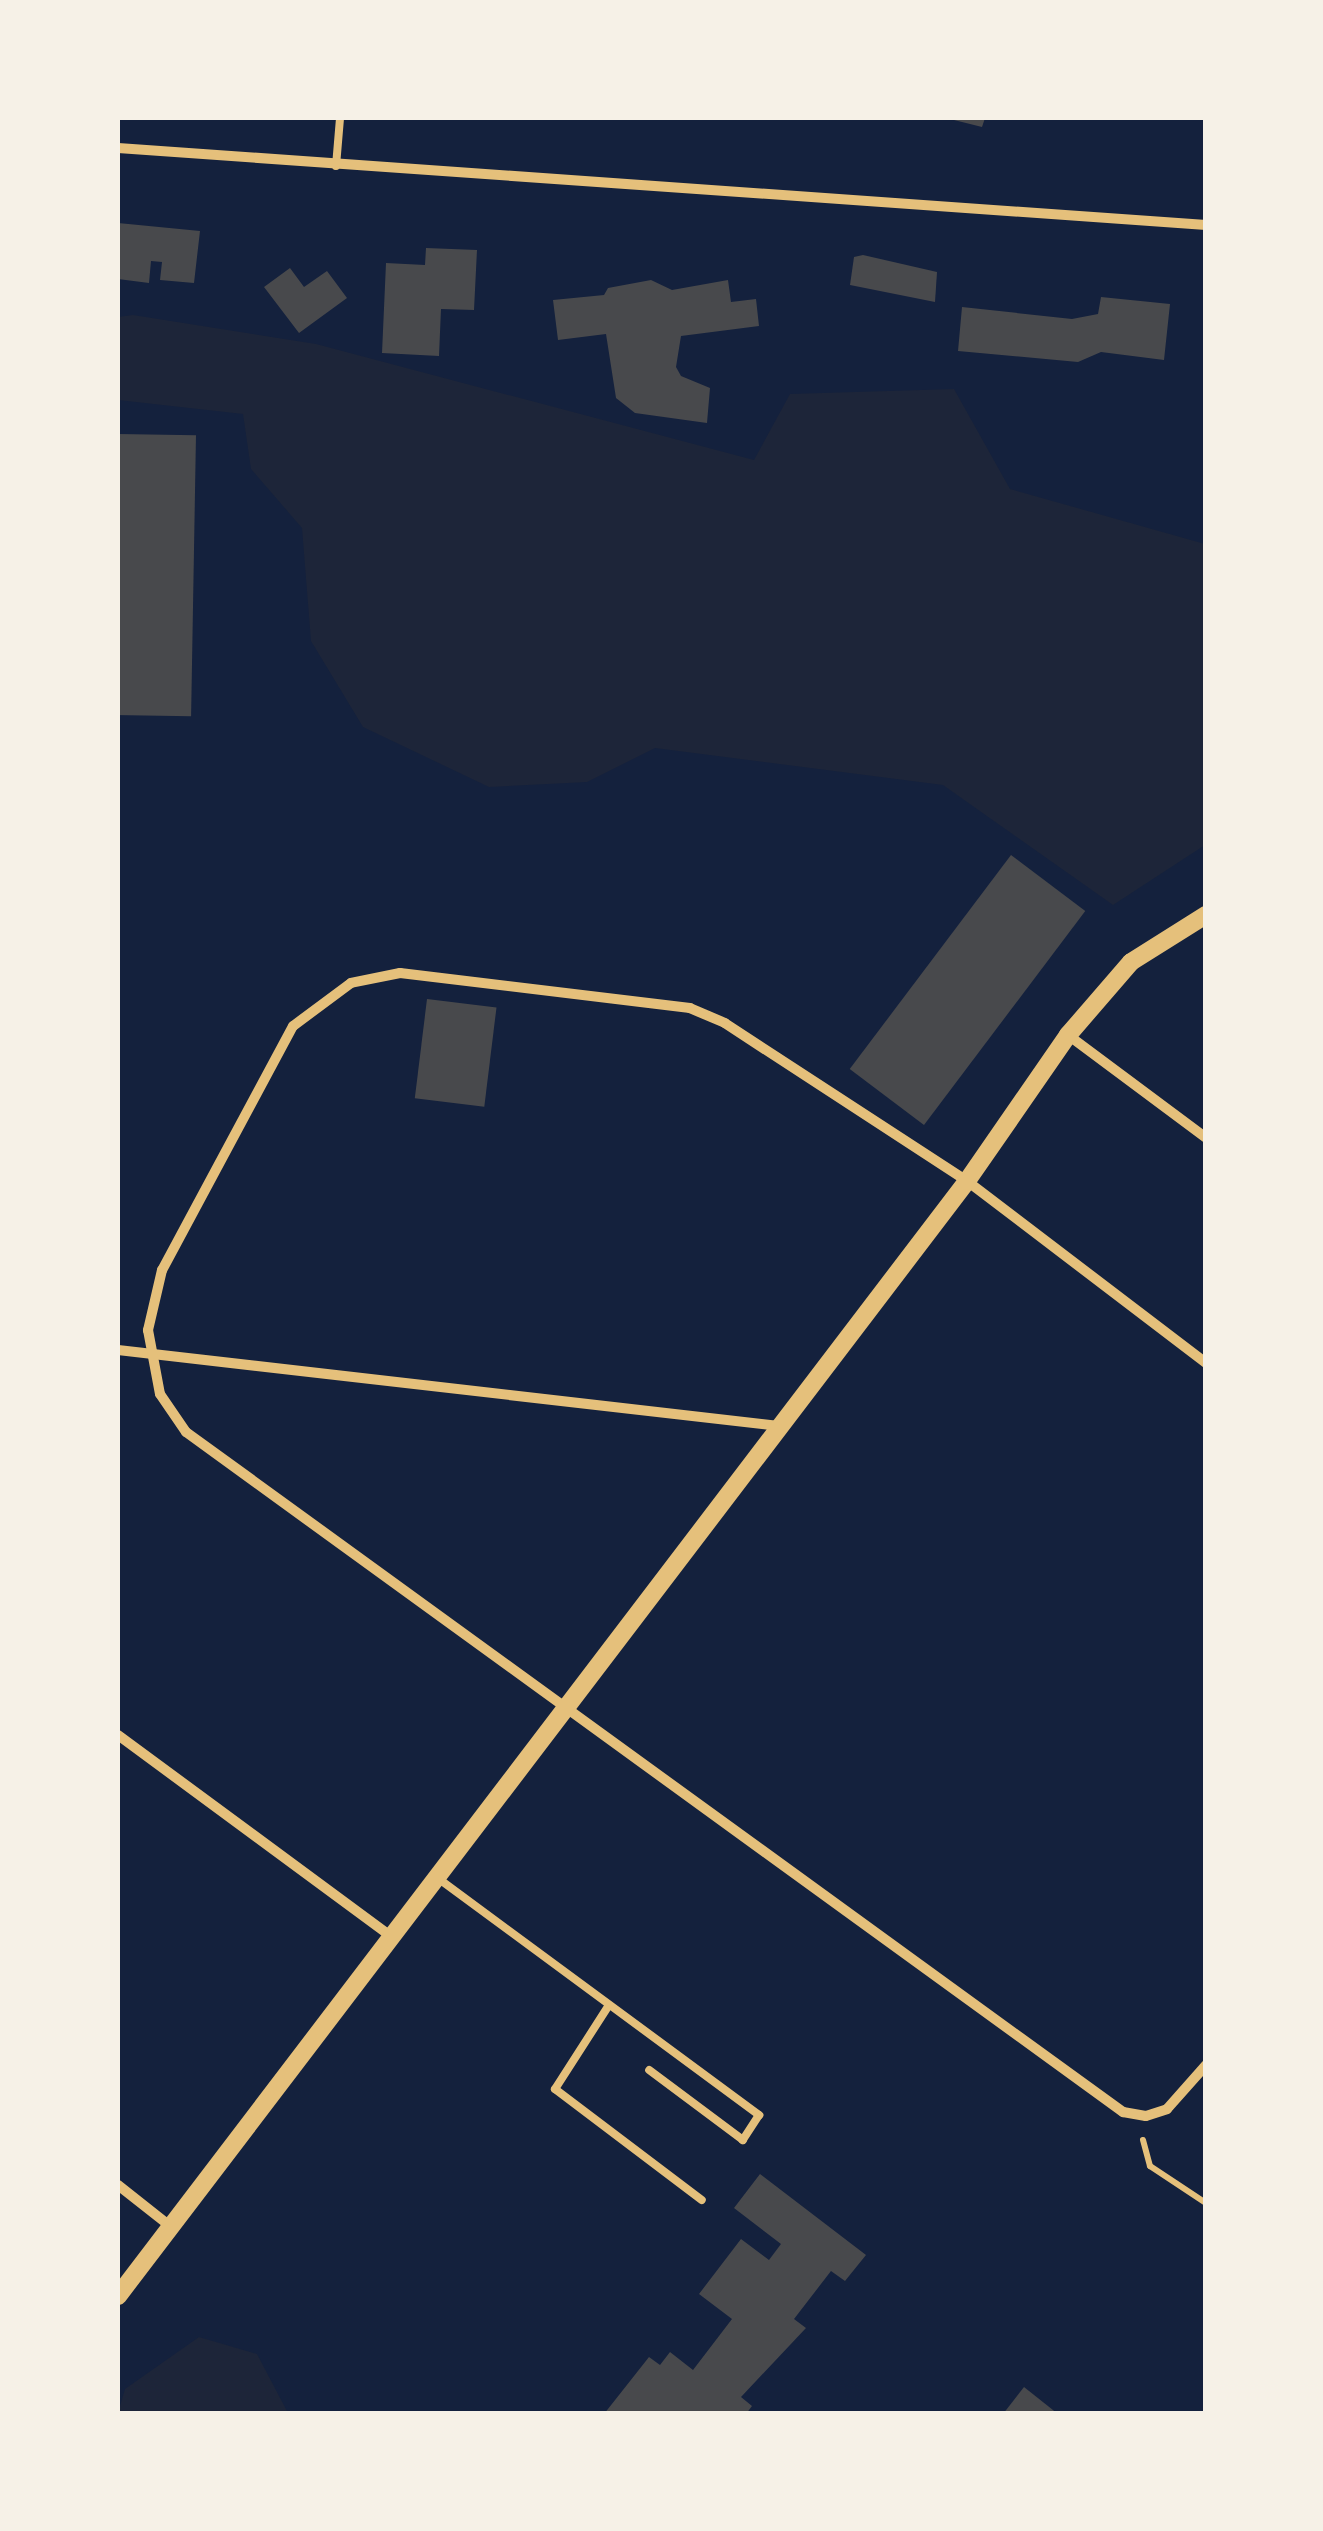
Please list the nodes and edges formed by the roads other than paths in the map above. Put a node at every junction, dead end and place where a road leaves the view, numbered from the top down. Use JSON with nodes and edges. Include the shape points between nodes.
{"nodes":[{"id":1,"x":340,"y":118,"type":"edge"},
{"id":2,"x":118,"y":148,"type":"edge"},
{"id":3,"x":336,"y":166,"type":"junction"},
{"id":4,"x":1206,"y":225,"type":"edge"},
{"id":5,"x":1206,"y":916,"type":"edge"},
{"id":6,"x":1068,"y":1035,"type":"junction"},
{"id":7,"x":1206,"y":1138,"type":"edge"},
{"id":8,"x":967,"y":1180,"type":"junction"},
{"id":9,"x":118,"y":1350,"type":"edge"},
{"id":10,"x":151,"y":1353,"type":"junction"},
{"id":11,"x":1206,"y":1363,"type":"edge"},
{"id":12,"x":780,"y":1426,"type":"junction"},
{"id":13,"x":565,"y":1709,"type":"junction"},
{"id":14,"x":118,"y":1735,"type":"edge"},
{"id":15,"x":436,"y":1877,"type":"junction"},
{"id":16,"x":391,"y":1936,"type":"junction"},
{"id":17,"x":609,"y":2005,"type":"junction"},
{"id":18,"x":1206,"y":2065,"type":"edge"},
{"id":19,"x":649,"y":2070,"type":"dead end"},
{"id":20,"x":118,"y":2184,"type":"edge"},
{"id":21,"x":702,"y":2200,"type":"dead end"},
{"id":22,"x":170,"y":2226,"type":"junction"},
{"id":23,"x":118,"y":2296,"type":"edge"}],
"edges":[{"from":1,"to":3,"type":"lane"},
{"from":2,"to":3,"type":"street"},
{"from":3,"to":4,"type":"street"},
{"from":5,"to":6,"type":"street","via":[[1131,962]]},
{"from":6,"to":7,"type":"street"},
{"from":6,"to":8,"type":"street"},
{"from":8,"to":10,"type":"street","via":[[726,1023],[690,1008],[424,974],[375,976],[329,994],[292,1026],[154,1288]]},
{"from":8,"to":11,"type":"street"},
{"from":8,"to":12,"type":"street"},
{"from":9,"to":10,"type":"street"},
{"from":10,"to":12,"type":"street"},
{"from":10,"to":13,"type":"street","via":[[160,1394],[186,1432]]},
{"from":12,"to":13,"type":"street"},
{"from":13,"to":15,"type":"street"},
{"from":13,"to":18,"type":"street","via":[[1136,2116],[1167,2109]]},
{"from":14,"to":16,"type":"street"},
{"from":15,"to":16,"type":"street"},
{"from":15,"to":17,"type":"lane"},
{"from":16,"to":22,"type":"street"},
{"from":17,"to":19,"type":"lane","via":[[760,2115],[743,2140]]},
{"from":17,"to":21,"type":"lane","via":[[555,2089]]},
{"from":20,"to":22,"type":"street"},
{"from":22,"to":23,"type":"street"}]}
